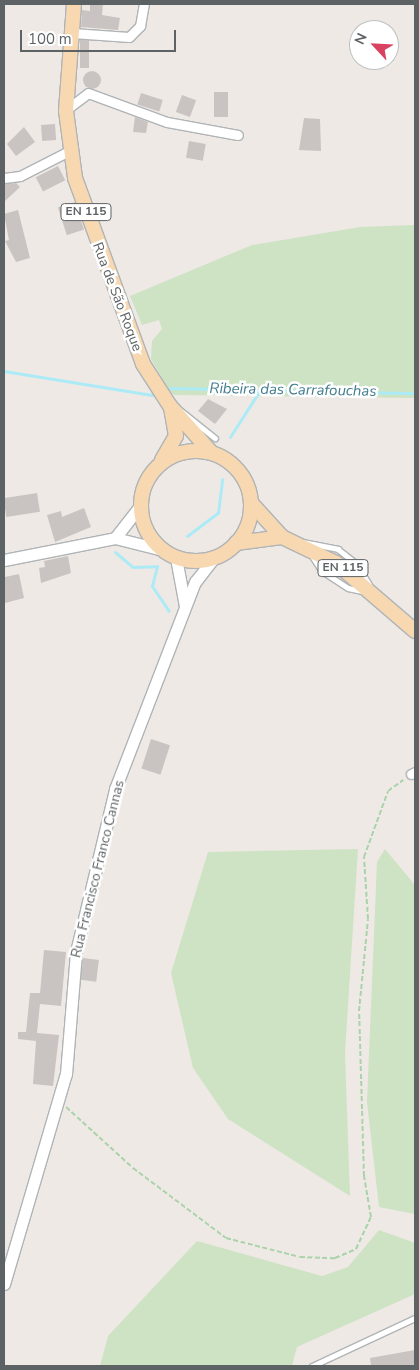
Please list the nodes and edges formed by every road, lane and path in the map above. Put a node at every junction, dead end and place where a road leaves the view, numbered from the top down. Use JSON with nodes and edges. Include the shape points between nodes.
{"nodes":[{"id":1,"x":74,"y":4,"type":"edge"},
{"id":2,"x":144,"y":4,"type":"edge"},
{"id":3,"x":72,"y":34,"type":"junction"},
{"id":4,"x":66,"y":111,"type":"junction"},
{"id":5,"x":238,"y":135,"type":"dead end"},
{"id":6,"x":69,"y":151,"type":"junction"},
{"id":7,"x":4,"y":178,"type":"edge"},
{"id":8,"x":170,"y":406,"type":"junction"},
{"id":9,"x":216,"y":438,"type":"dead end"},
{"id":10,"x":210,"y":452,"type":"junction"},
{"id":11,"x":159,"y":464,"type":"junction"},
{"id":12,"x":252,"y":504,"type":"junction"},
{"id":13,"x":140,"y":506,"type":"junction"},
{"id":14,"x":115,"y":538,"type":"junction"},
{"id":15,"x":294,"y":542,"type":"junction"},
{"id":16,"x":236,"y":544,"type":"junction"},
{"id":17,"x":159,"y":548,"type":"junction"},
{"id":18,"x":176,"y":558,"type":"junction"},
{"id":19,"x":213,"y":559,"type":"junction"},
{"id":20,"x":4,"y":560,"type":"edge"},
{"id":21,"x":185,"y":608,"type":"junction"},
{"id":22,"x":415,"y":632,"type":"edge"},
{"id":23,"x":413,"y":773,"type":"edge"},
{"id":24,"x":57,"y":1103,"type":"junction"},
{"id":25,"x":4,"y":1284,"type":"edge"},
{"id":26,"x":415,"y":1318,"type":"edge"},
{"id":27,"x":312,"y":1366,"type":"edge"}],
"edges":[{"from":1,"to":3,"type":"main road","name":"Rua de São Roque","number":"EN 115"},
{"from":2,"to":3,"type":"street","via":[[140,26],[129,37]]},
{"from":3,"to":4,"type":"main road","name":"Rua de São Roque","number":"EN 115"},
{"from":4,"to":5,"type":"street","via":[[76,98],[88,94],[167,122]]},
{"from":4,"to":6,"type":"main road","name":"Rua de São Roque","number":"EN 115"},
{"from":6,"to":7,"type":"street","via":[[20,176]]},
{"from":6,"to":8,"type":"main road","name":"Rua de São Roque","number":"EN 115","via":[[121,311],[143,364]]},
{"from":8,"to":9,"type":"lane","via":[[190,415]]},
{"from":8,"to":10,"type":"main road","name":"Rua de São Roque","number":"EN 115"},
{"from":8,"to":11,"type":"main road","name":"Rua de São Roque","number":"EN 115","via":[[176,436]]},
{"from":10,"to":11,"type":"main road","via":[[176,454]]},
{"from":10,"to":12,"type":"main road","number":"EN 115","via":[[240,471]]},
{"from":11,"to":13,"type":"main road","number":"EN 115","via":[[147,478]]},
{"from":12,"to":15,"type":"main road","number":"EN 115"},
{"from":12,"to":16,"type":"main road","via":[[249,521]]},
{"from":13,"to":14,"type":"street"},
{"from":13,"to":17,"type":"main road","number":"EN 115","via":[[147,534]]},
{"from":14,"to":17,"type":"street"},
{"from":14,"to":20,"type":"street"},
{"from":15,"to":16,"type":"main road"},
{"from":15,"to":22,"type":"main road","number":"EN 115","via":[[336,563]]},
{"from":16,"to":19,"type":"main road"},
{"from":17,"to":18,"type":"main road","number":"EN 115"},
{"from":18,"to":19,"type":"main road","number":"EN 115"},
{"from":18,"to":21,"type":"street"},
{"from":19,"to":21,"type":"street","name":"Rua Francisco Franco Cannas","via":[[195,582]]},
{"from":21,"to":24,"type":"street","name":"Rua Francisco Franco Cannas","via":[[115,790],[76,952],[66,1074]]},
{"from":23,"to":24,"type":"path","via":[[388,790],[364,857],[368,919],[359,1010],[364,1176],[371,1217],[369,1231],[356,1249],[336,1258],[300,1257],[226,1238],[164,1192],[76,1113]]},
{"from":24,"to":25,"type":"street","name":"Rua Francisco Franco Cannas"},
{"from":26,"to":27,"type":"lane"}]}
